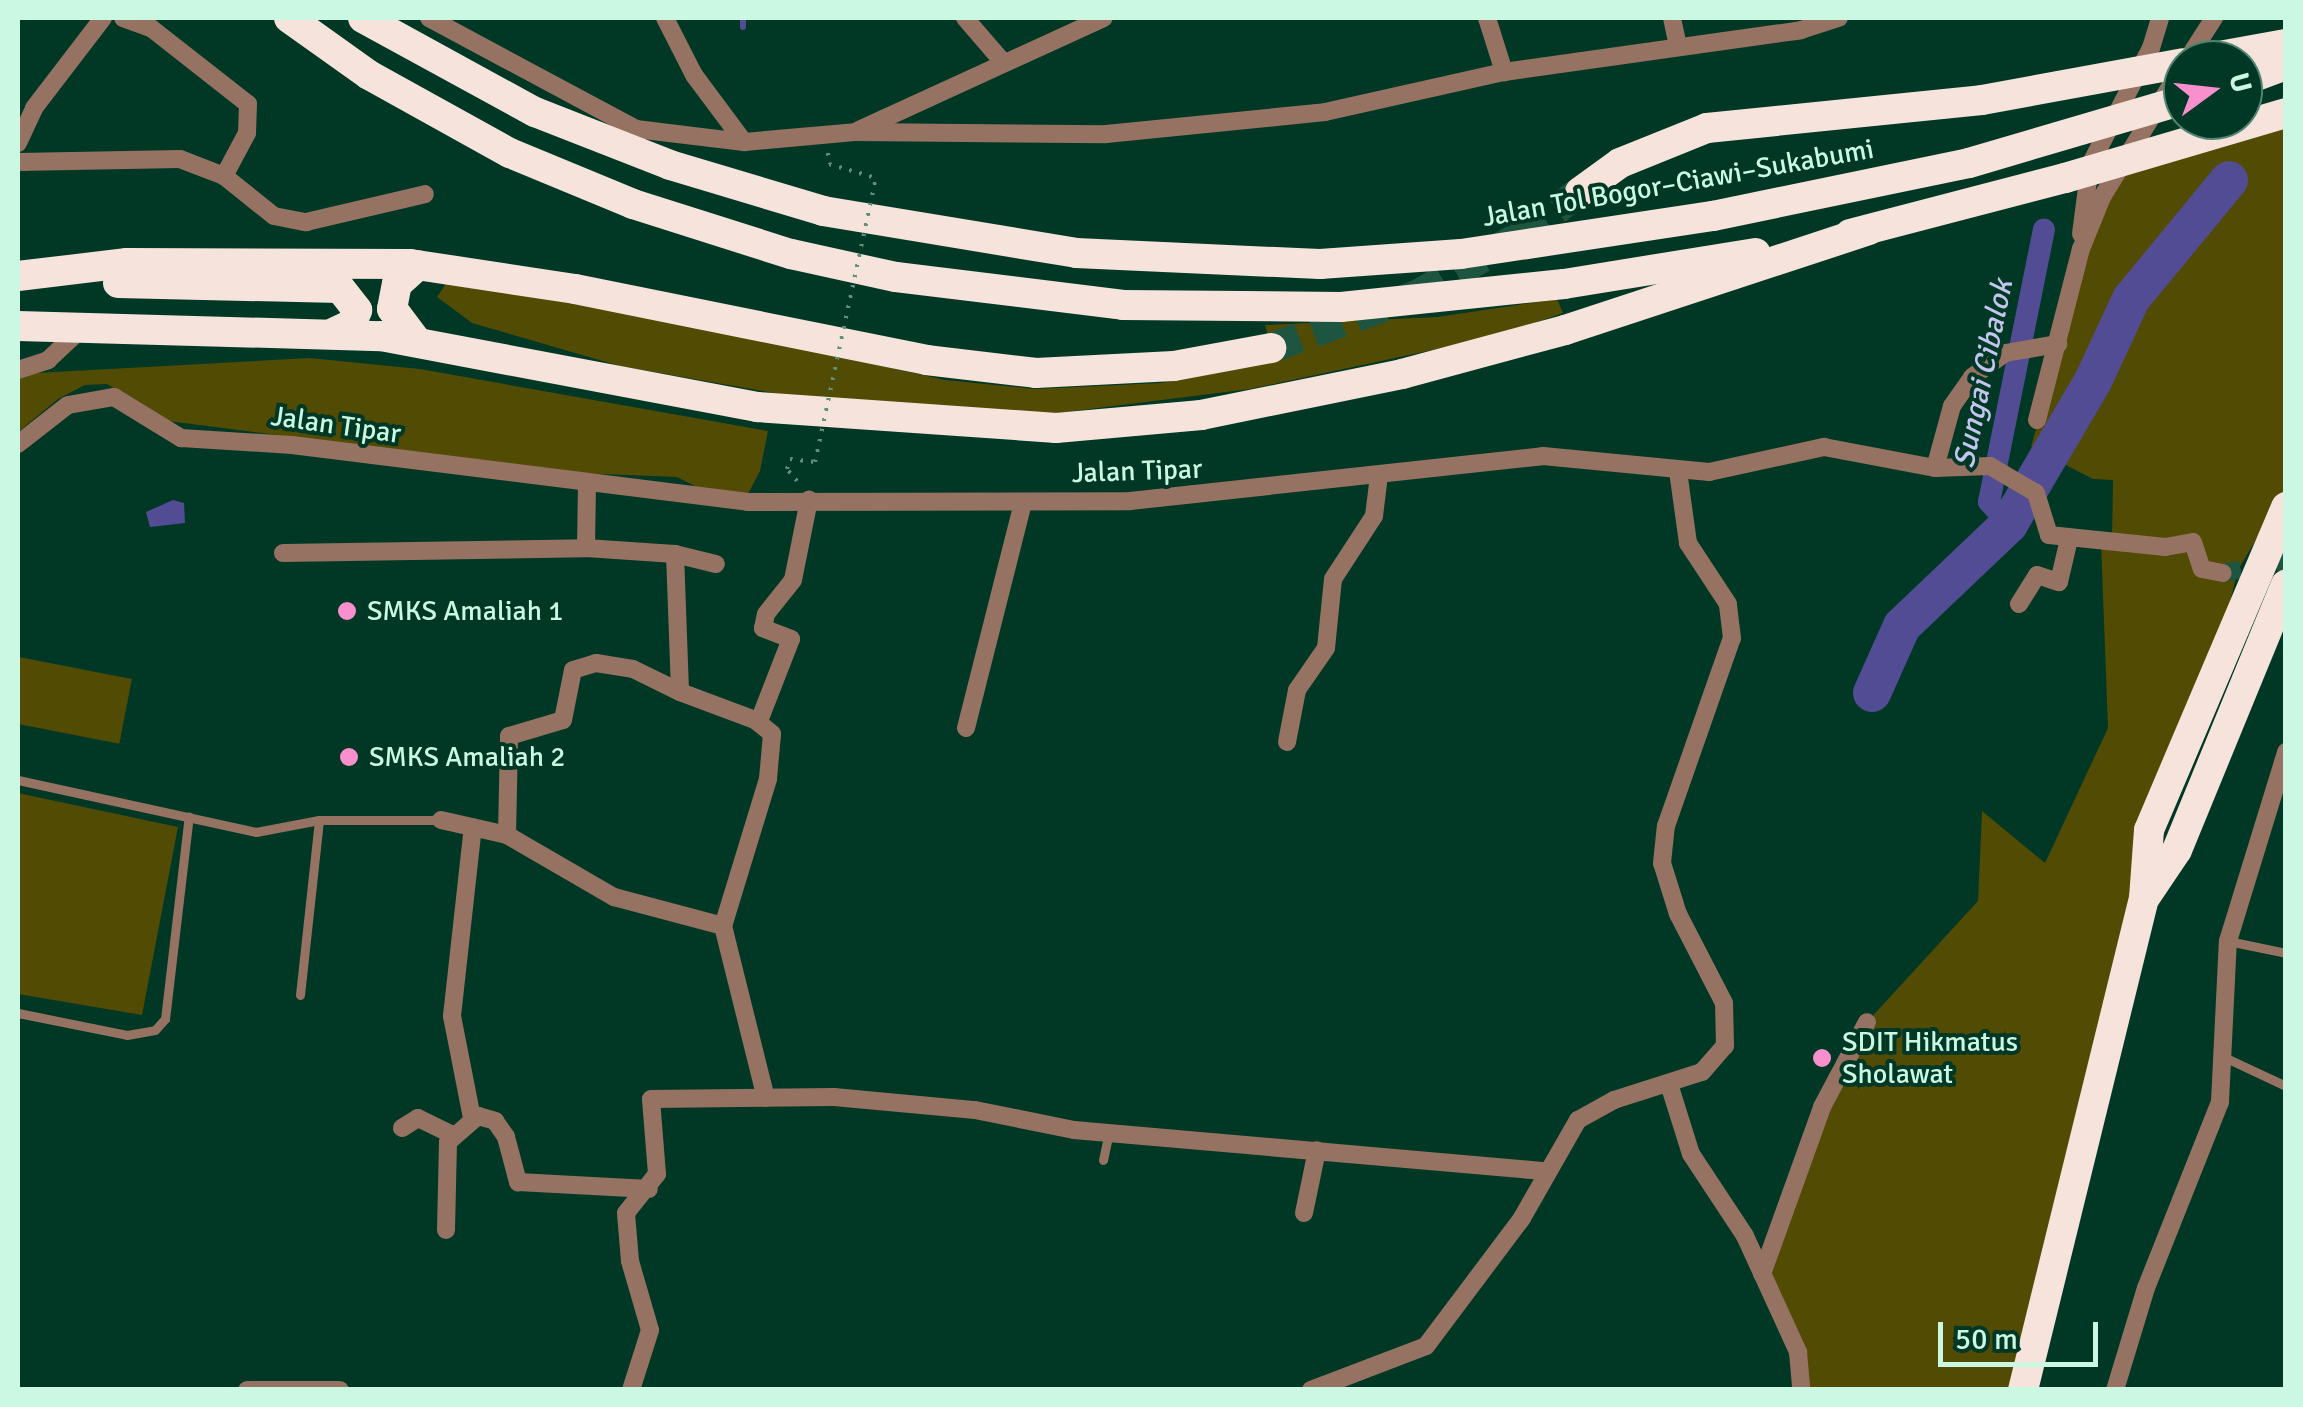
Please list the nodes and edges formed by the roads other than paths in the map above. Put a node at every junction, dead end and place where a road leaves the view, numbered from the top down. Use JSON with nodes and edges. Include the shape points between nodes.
{"nodes":[{"id":1,"x":103,"y":18,"type":"edge"},
{"id":2,"x":124,"y":18,"type":"edge"},
{"id":3,"x":289,"y":18,"type":"edge"},
{"id":4,"x":363,"y":18,"type":"edge"},
{"id":5,"x":428,"y":18,"type":"edge"},
{"id":6,"x":664,"y":18,"type":"edge"},
{"id":7,"x":965,"y":18,"type":"edge"},
{"id":8,"x":1104,"y":18,"type":"edge"},
{"id":9,"x":1486,"y":18,"type":"edge"},
{"id":10,"x":1672,"y":18,"type":"edge"},
{"id":11,"x":1839,"y":18,"type":"edge"},
{"id":12,"x":2160,"y":18,"type":"edge"},
{"id":13,"x":2214,"y":18,"type":"edge"},
{"id":14,"x":2199,"y":40,"type":"edge"},
{"id":15,"x":1678,"y":46,"type":"junction"},
{"id":16,"x":1002,"y":62,"type":"junction"},
{"id":17,"x":2163,"y":67,"type":"edge"},
{"id":18,"x":1504,"y":72,"type":"junction"},
{"id":19,"x":2163,"y":97,"type":"edge"},
{"id":20,"x":2163,"y":106,"type":"edge"},
{"id":21,"x":2286,"y":113,"type":"edge"},
{"id":22,"x":855,"y":132,"type":"junction"},
{"id":23,"x":744,"y":142,"type":"junction"},
{"id":24,"x":18,"y":143,"type":"edge"},
{"id":25,"x":18,"y":162,"type":"edge"},
{"id":26,"x":224,"y":176,"type":"junction"},
{"id":27,"x":1580,"y":192,"type":"tunnel mouth"},
{"id":28,"x":425,"y":194,"type":"dead end"},
{"id":29,"x":1869,"y":230,"type":"junction"},
{"id":30,"x":2081,"y":249,"type":"junction"},
{"id":31,"x":418,"y":265,"type":"junction"},
{"id":32,"x":18,"y":279,"type":"edge"},
{"id":33,"x":18,"y":326,"type":"edge"},
{"id":34,"x":84,"y":326,"type":"junction"},
{"id":35,"x":335,"y":332,"type":"junction"},
{"id":36,"x":414,"y":339,"type":"junction"},
{"id":37,"x":2058,"y":344,"type":"junction"},
{"id":38,"x":1272,"y":348,"type":"tunnel mouth"},
{"id":39,"x":18,"y":370,"type":"edge"},
{"id":40,"x":2037,"y":420,"type":"dead end"},
{"id":41,"x":18,"y":444,"type":"edge"},
{"id":42,"x":1935,"y":468,"type":"junction"},
{"id":43,"x":1678,"y":472,"type":"junction"},
{"id":44,"x":1379,"y":477,"type":"junction"},
{"id":45,"x":587,"y":482,"type":"junction"},
{"id":46,"x":811,"y":500,"type":"junction"},
{"id":47,"x":1023,"y":502,"type":"junction"},
{"id":48,"x":2286,"y":507,"type":"edge"},
{"id":49,"x":2069,"y":539,"type":"junction"},
{"id":50,"x":586,"y":548,"type":"junction"},
{"id":51,"x":283,"y":553,"type":"dead end"},
{"id":52,"x":675,"y":554,"type":"junction"},
{"id":53,"x":716,"y":564,"type":"dead end"},
{"id":54,"x":2223,"y":572,"type":"dead end"},
{"id":55,"x":2286,"y":584,"type":"edge"},
{"id":56,"x":2019,"y":604,"type":"dead end"},
{"id":57,"x":680,"y":692,"type":"junction"},
{"id":58,"x":759,"y":721,"type":"junction"},
{"id":59,"x":966,"y":728,"type":"dead end"},
{"id":60,"x":1286,"y":742,"type":"dead end"},
{"id":61,"x":2286,"y":752,"type":"edge"},
{"id":62,"x":18,"y":780,"type":"edge"},
{"id":63,"x":189,"y":816,"type":"junction"},
{"id":64,"x":320,"y":820,"type":"junction"},
{"id":65,"x":441,"y":820,"type":"joint"},
{"id":66,"x":473,"y":827,"type":"junction"},
{"id":67,"x":508,"y":835,"type":"junction"},
{"id":68,"x":2144,"y":898,"type":"junction"},
{"id":69,"x":722,"y":926,"type":"junction"},
{"id":70,"x":2228,"y":941,"type":"junction"},
{"id":71,"x":2286,"y":952,"type":"edge"},
{"id":72,"x":300,"y":995,"type":"dead end"},
{"id":73,"x":18,"y":1013,"type":"edge"},
{"id":74,"x":1867,"y":1022,"type":"dead end"},
{"id":75,"x":2224,"y":1057,"type":"junction"},
{"id":76,"x":1670,"y":1084,"type":"junction"},
{"id":77,"x":2286,"y":1086,"type":"edge"},
{"id":78,"x":766,"y":1098,"type":"junction"},
{"id":79,"x":472,"y":1118,"type":"junction"},
{"id":80,"x":402,"y":1128,"type":"dead end"},
{"id":81,"x":1108,"y":1132,"type":"junction"},
{"id":82,"x":452,"y":1134,"type":"junction"},
{"id":83,"x":1317,"y":1150,"type":"junction"},
{"id":84,"x":1103,"y":1160,"type":"dead end"},
{"id":85,"x":1544,"y":1171,"type":"junction"},
{"id":86,"x":650,"y":1190,"type":"junction"},
{"id":87,"x":1304,"y":1214,"type":"dead end"},
{"id":88,"x":446,"y":1230,"type":"dead end"},
{"id":89,"x":1762,"y":1274,"type":"junction"},
{"id":90,"x":247,"y":1390,"type":"edge"},
{"id":91,"x":340,"y":1390,"type":"edge"},
{"id":92,"x":631,"y":1390,"type":"edge"},
{"id":93,"x":1311,"y":1390,"type":"edge"},
{"id":94,"x":1801,"y":1390,"type":"edge"},
{"id":95,"x":2023,"y":1390,"type":"edge"},
{"id":96,"x":2115,"y":1390,"type":"edge"}],
"edges":[{"from":1,"to":24,"type":"street","via":[[34,108]]},
{"from":2,"to":26,"type":"street","via":[[151,28],[248,104],[247,133]]},
{"from":3,"to":29,"type":"highway","via":[[369,75],[510,153],[634,204],[790,254],[994,292],[1122,305],[1340,308],[1582,281]]},
{"from":4,"to":20,"type":"highway","name":"Jalan Tol Bogor–Ciawi–Sukabumi","bridge":true,"via":[[535,112],[670,165],[823,211],[1076,253],[1232,264],[1461,254],[1713,216],[1969,162]]},
{"from":5,"to":23,"type":"street","via":[[636,129]]},
{"from":6,"to":23,"type":"street","via":[[694,74]]},
{"from":7,"to":16,"type":"street"},
{"from":8,"to":16,"type":"street"},
{"from":9,"to":18,"type":"street"},
{"from":10,"to":15,"type":"street"},
{"from":11,"to":15,"type":"street","via":[[1801,30]]},
{"from":12,"to":30,"type":"street","via":[[2152,48],[2090,165]]},
{"from":13,"to":14,"type":"street"},
{"from":15,"to":18,"type":"street"},
{"from":16,"to":22,"type":"street"},
{"from":17,"to":27,"type":"highway","bridge":true,"via":[[1982,100],[1707,128],[1620,163]]},
{"from":18,"to":22,"type":"street","via":[[1393,102],[1138,132]]},
{"from":19,"to":30,"type":"street","via":[[2102,197]]},
{"from":21,"to":29,"type":"highway","bridge":true},
{"from":22,"to":23,"type":"street"},
{"from":25,"to":26,"type":"street","via":[[180,159]]},
{"from":26,"to":28,"type":"street","via":[[256,205],[291,221],[344,216]]},
{"from":29,"to":36,"type":"highway","via":[[1583,324],[1420,369],[1132,423],[979,426],[812,413]]},
{"from":30,"to":37,"type":"street"},
{"from":31,"to":32,"type":"highway","via":[[127,263]]},
{"from":31,"to":36,"type":"highway","via":[[397,284],[392,309]]},
{"from":31,"to":38,"type":"highway","via":[[992,370],[1140,370]]},
{"from":32,"to":35,"type":"highway","via":[[340,288],[358,310],[352,324]]},
{"from":33,"to":34,"type":"highway"},
{"from":34,"to":35,"type":"highway"},
{"from":34,"to":39,"type":"street","via":[[48,360]]},
{"from":35,"to":36,"type":"highway"},
{"from":37,"to":40,"type":"street"},
{"from":37,"to":42,"type":"street","via":[[2012,350],[1964,386]]},
{"from":41,"to":45,"type":"street","name":"Jalan Tipar","via":[[68,405],[114,398],[182,438]]},
{"from":42,"to":43,"type":"street","name":"Jalan Tipar","via":[[1824,446],[1721,470]]},
{"from":42,"to":49,"type":"street","name":"Jalan Tipar","via":[[1990,466],[2036,493],[2049,535]]},
{"from":43,"to":44,"type":"street","name":"Jalan Tipar","via":[[1543,456]]},
{"from":43,"to":76,"type":"street","via":[[1688,543],[1728,604],[1732,638],[1666,826],[1662,863],[1728,1023],[1725,1046],[1712,1064]]},
{"from":44,"to":47,"type":"street","name":"Jalan Tipar","via":[[1216,495]]},
{"from":44,"to":60,"type":"street","via":[[1374,516],[1333,579],[1326,648],[1297,690]]},
{"from":45,"to":46,"type":"street","name":"Jalan Tipar","via":[[702,500]]},
{"from":45,"to":50,"type":"street"},
{"from":46,"to":47,"type":"street","name":"Jalan Tipar"},
{"from":46,"to":58,"type":"street","via":[[793,580],[766,614],[763,628],[791,639]]},
{"from":47,"to":59,"type":"street"},
{"from":48,"to":68,"type":"highway","via":[[2149,830]]},
{"from":49,"to":54,"type":"street","via":[[2193,542],[2202,569]]},
{"from":49,"to":56,"type":"street","via":[[2059,582],[2037,575]]},
{"from":50,"to":51,"type":"street"},
{"from":50,"to":52,"type":"street"},
{"from":52,"to":53,"type":"street"},
{"from":52,"to":57,"type":"street"},
{"from":55,"to":68,"type":"highway","via":[[2177,850]]},
{"from":57,"to":58,"type":"street"},
{"from":57,"to":67,"type":"street","via":[[634,669],[596,663],[573,670],[563,720],[508,736]]},
{"from":58,"to":69,"type":"street","via":[[770,728],[773,748]]},
{"from":61,"to":70,"type":"street"},
{"from":62,"to":63,"type":"lane"},
{"from":63,"to":64,"type":"lane","via":[[256,832]]},
{"from":63,"to":73,"type":"lane","via":[[165,1020],[155,1030],[127,1034]]},
{"from":64,"to":65,"type":"lane"},
{"from":64,"to":72,"type":"lane"},
{"from":65,"to":66,"type":"street"},
{"from":66,"to":67,"type":"street"},
{"from":66,"to":79,"type":"street","via":[[452,1016]]},
{"from":67,"to":69,"type":"street","via":[[614,898]]},
{"from":68,"to":95,"type":"highway"},
{"from":69,"to":78,"type":"street"},
{"from":70,"to":71,"type":"lane"},
{"from":70,"to":75,"type":"street"},
{"from":74,"to":89,"type":"street","via":[[1822,1107]]},
{"from":75,"to":77,"type":"lane"},
{"from":75,"to":96,"type":"street","via":[[2216,1115],[2146,1288]]},
{"from":76,"to":85,"type":"street","via":[[1592,1110]]},
{"from":76,"to":89,"type":"street","via":[[1691,1154]]},
{"from":78,"to":81,"type":"street","via":[[975,1110]]},
{"from":78,"to":86,"type":"street","via":[[647,1100],[658,1156]]},
{"from":79,"to":82,"type":"street"},
{"from":79,"to":86,"type":"street","via":[[487,1116],[501,1129],[518,1182]]},
{"from":80,"to":82,"type":"street","via":[[418,1118]]},
{"from":81,"to":83,"type":"street"},
{"from":81,"to":84,"type":"lane"},
{"from":82,"to":88,"type":"street","via":[[444,1164]]},
{"from":83,"to":85,"type":"street"},
{"from":83,"to":87,"type":"street"},
{"from":85,"to":93,"type":"street","via":[[1522,1218],[1426,1346]]},
{"from":86,"to":92,"type":"street","via":[[626,1213],[630,1261],[650,1330]]},
{"from":89,"to":94,"type":"street","via":[[1798,1352]]},
{"from":90,"to":91,"type":"street"}]}
